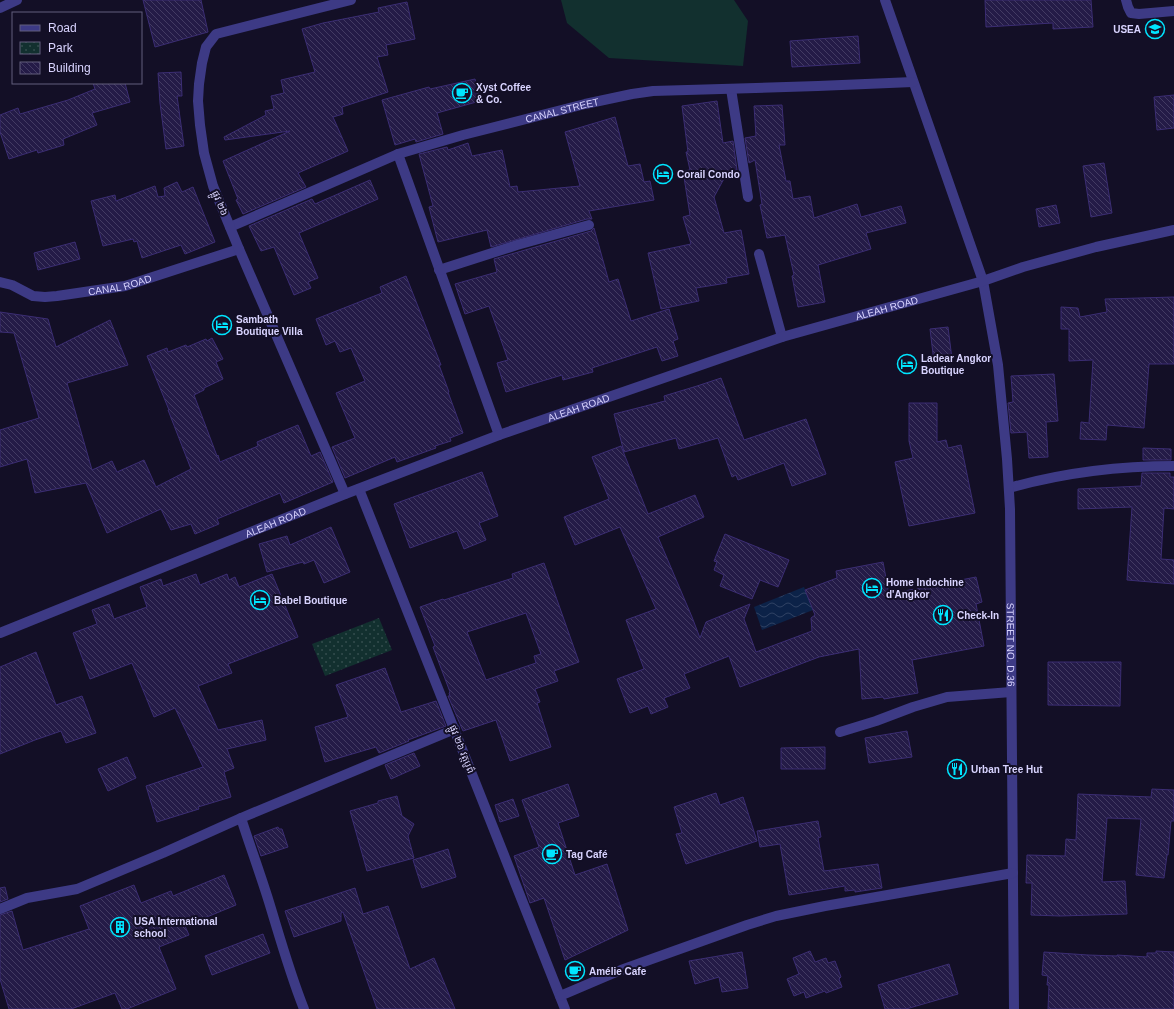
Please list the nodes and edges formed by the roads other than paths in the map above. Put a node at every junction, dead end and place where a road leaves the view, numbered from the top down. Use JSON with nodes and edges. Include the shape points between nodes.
{"nodes":[{"id":1,"x":17,"y":0,"type":"edge"},
{"id":2,"x":351,"y":0,"type":"edge"},
{"id":3,"x":885,"y":0,"type":"edge"},
{"id":4,"x":1126,"y":0,"type":"edge"},
{"id":5,"x":0,"y":8,"type":"edge"},
{"id":6,"x":1174,"y":11,"type":"edge"},
{"id":7,"x":913,"y":82,"type":"junction"},
{"id":8,"x":731,"y":89,"type":"junction"},
{"id":9,"x":398,"y":154,"type":"junction"},
{"id":10,"x":748,"y":197,"type":"dead end"},
{"id":11,"x":589,"y":225,"type":"dead end"},
{"id":12,"x":230,"y":227,"type":"junction"},
{"id":13,"x":1174,"y":230,"type":"edge"},
{"id":14,"x":238,"y":249,"type":"junction"},
{"id":15,"x":759,"y":254,"type":"dead end"},
{"id":16,"x":439,"y":270,"type":"junction"},
{"id":17,"x":983,"y":281,"type":"junction"},
{"id":18,"x":0,"y":282,"type":"edge"},
{"id":19,"x":782,"y":337,"type":"junction"},
{"id":20,"x":499,"y":435,"type":"junction"},
{"id":21,"x":1174,"y":466,"type":"edge"},
{"id":22,"x":1009,"y":488,"type":"junction"},
{"id":23,"x":359,"y":489,"type":"junction"},
{"id":24,"x":345,"y":494,"type":"junction"},
{"id":25,"x":0,"y":633,"type":"edge"},
{"id":26,"x":1011,"y":692,"type":"junction"},
{"id":27,"x":455,"y":729,"type":"junction"},
{"id":28,"x":840,"y":732,"type":"dead end"},
{"id":29,"x":241,"y":818,"type":"junction"},
{"id":30,"x":1013,"y":873,"type":"junction"},
{"id":31,"x":0,"y":909,"type":"edge"},
{"id":32,"x":560,"y":996,"type":"junction"},
{"id":33,"x":304,"y":1009,"type":"edge"},
{"id":34,"x":566,"y":1009,"type":"edge"},
{"id":35,"x":1014,"y":1009,"type":"edge"}],
"edges":[{"from":1,"to":5,"type":"street"},
{"from":2,"to":12,"type":"street","name":"ផ្លូវ ២៦","via":[[216,34],[206,48],[199,84],[200,124],[213,186]]},
{"from":3,"to":7,"type":"street","name":"STREET NO. D.36"},
{"from":4,"to":6,"type":"street","via":[[1131,13]]},
{"from":7,"to":8,"type":"street","name":"CANAL STREET"},
{"from":7,"to":17,"type":"street","name":"STREET NO. D.36"},
{"from":8,"to":9,"type":"street","name":"CANAL STREET","via":[[632,94],[540,115]]},
{"from":8,"to":10,"type":"street"},
{"from":9,"to":12,"type":"street","name":"CANAL STREET"},
{"from":9,"to":16,"type":"street"},
{"from":11,"to":16,"type":"street","via":[[517,244]]},
{"from":12,"to":14,"type":"street","name":"ផ្លូវ ២៦"},
{"from":13,"to":17,"type":"street","name":"ALEAH ROAD","via":[[1096,247]]},
{"from":14,"to":18,"type":"street","name":"CANAL ROAD","via":[[125,286],[57,296],[33,296]]},
{"from":14,"to":24,"type":"street","name":"ផ្លូវ ២៦"},
{"from":15,"to":19,"type":"street"},
{"from":16,"to":20,"type":"street"},
{"from":17,"to":19,"type":"street","name":"ALEAH ROAD"},
{"from":17,"to":22,"type":"street","name":"STREET NO. D.36","via":[[998,366]]},
{"from":19,"to":20,"type":"street","name":"ALEAH ROAD"},
{"from":20,"to":23,"type":"street","name":"ALEAH ROAD"},
{"from":21,"to":22,"type":"street","via":[[1110,469],[1033,481]]},
{"from":22,"to":26,"type":"street","name":"STREET NO. D.36"},
{"from":23,"to":24,"type":"street","name":"ALEAH ROAD"},
{"from":23,"to":27,"type":"street","name":"ផ្លូវ ២៦ វត្តបូព៌"},
{"from":24,"to":25,"type":"street","name":"ALEAH ROAD"},
{"from":26,"to":28,"type":"street","via":[[947,697]]},
{"from":26,"to":30,"type":"street","name":"STREET NO. D.36"},
{"from":27,"to":29,"type":"street"},
{"from":27,"to":32,"type":"street","name":"ផ្លូវ ២៦ វត្តបូព៌"},
{"from":29,"to":31,"type":"street","via":[[77,889],[27,898]]},
{"from":29,"to":33,"type":"street"},
{"from":30,"to":32,"type":"street","via":[[776,916],[621,970]]},
{"from":30,"to":35,"type":"street","name":"STREET NO. D.36"},
{"from":32,"to":34,"type":"street","name":"ផ្លូវ ២៦ វត្តបូព៌"}]}
